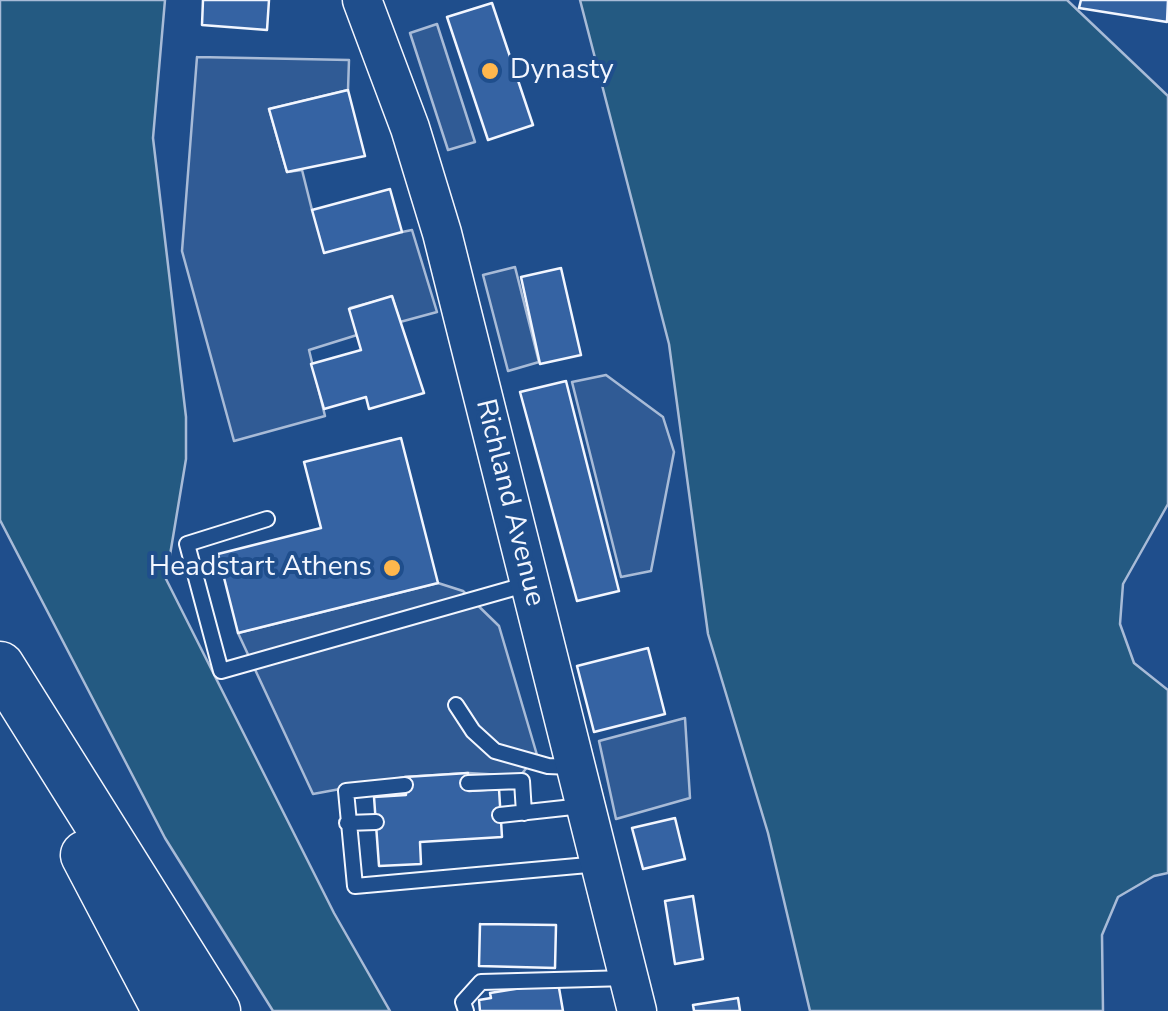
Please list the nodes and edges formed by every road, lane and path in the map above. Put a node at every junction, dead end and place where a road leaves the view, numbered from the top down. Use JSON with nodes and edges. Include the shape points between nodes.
{"nodes":[{"id":1,"x":362,"y":0,"type":"edge"},
{"id":2,"x":267,"y":519,"type":"dead end"},
{"id":3,"x":529,"y":584,"type":"junction"},
{"id":4,"x":0,"y":666,"type":"edge"},
{"id":5,"x":0,"y":694,"type":"edge"},
{"id":6,"x":456,"y":705,"type":"dead end"},
{"id":7,"x":576,"y":767,"type":"junction"},
{"id":8,"x":468,"y":783,"type":"dead end"},
{"id":9,"x":405,"y":785,"type":"dead end"},
{"id":10,"x":587,"y":806,"type":"junction"},
{"id":11,"x":524,"y":813,"type":"junction"},
{"id":12,"x":500,"y":815,"type":"dead end"},
{"id":13,"x":376,"y":822,"type":"dead end"},
{"id":14,"x":346,"y":823,"type":"junction"},
{"id":15,"x":600,"y":864,"type":"junction"},
{"id":16,"x":633,"y":994,"type":"edge"},
{"id":17,"x":167,"y":1011,"type":"edge"},
{"id":18,"x":216,"y":1011,"type":"edge"},
{"id":19,"x":466,"y":1011,"type":"edge"}],
"edges":[{"from":1,"to":3,"type":"main road","name":"Richland Avenue","via":[[442,233]]},
{"from":2,"to":3,"type":"lane","via":[[187,544],[221,670]]},
{"from":3,"to":7,"type":"main road","name":"Richland Avenue"},
{"from":4,"to":18,"type":"highway"},
{"from":5,"to":17,"type":"highway"},
{"from":6,"to":7,"type":"lane","via":[[495,751]]},
{"from":7,"to":10,"type":"main road","name":"Richland Avenue"},
{"from":8,"to":11,"type":"lane","via":[[522,781]]},
{"from":9,"to":14,"type":"lane","via":[[346,791]]},
{"from":10,"to":11,"type":"lane"},
{"from":10,"to":15,"type":"main road","name":"Richland Avenue"},
{"from":11,"to":12,"type":"lane"},
{"from":13,"to":14,"type":"lane"},
{"from":14,"to":15,"type":"lane","via":[[355,886]]},
{"from":15,"to":16,"type":"main road","name":"Richland Avenue"},
{"from":16,"to":19,"type":"lane","via":[[481,982],[463,1002]]}]}
